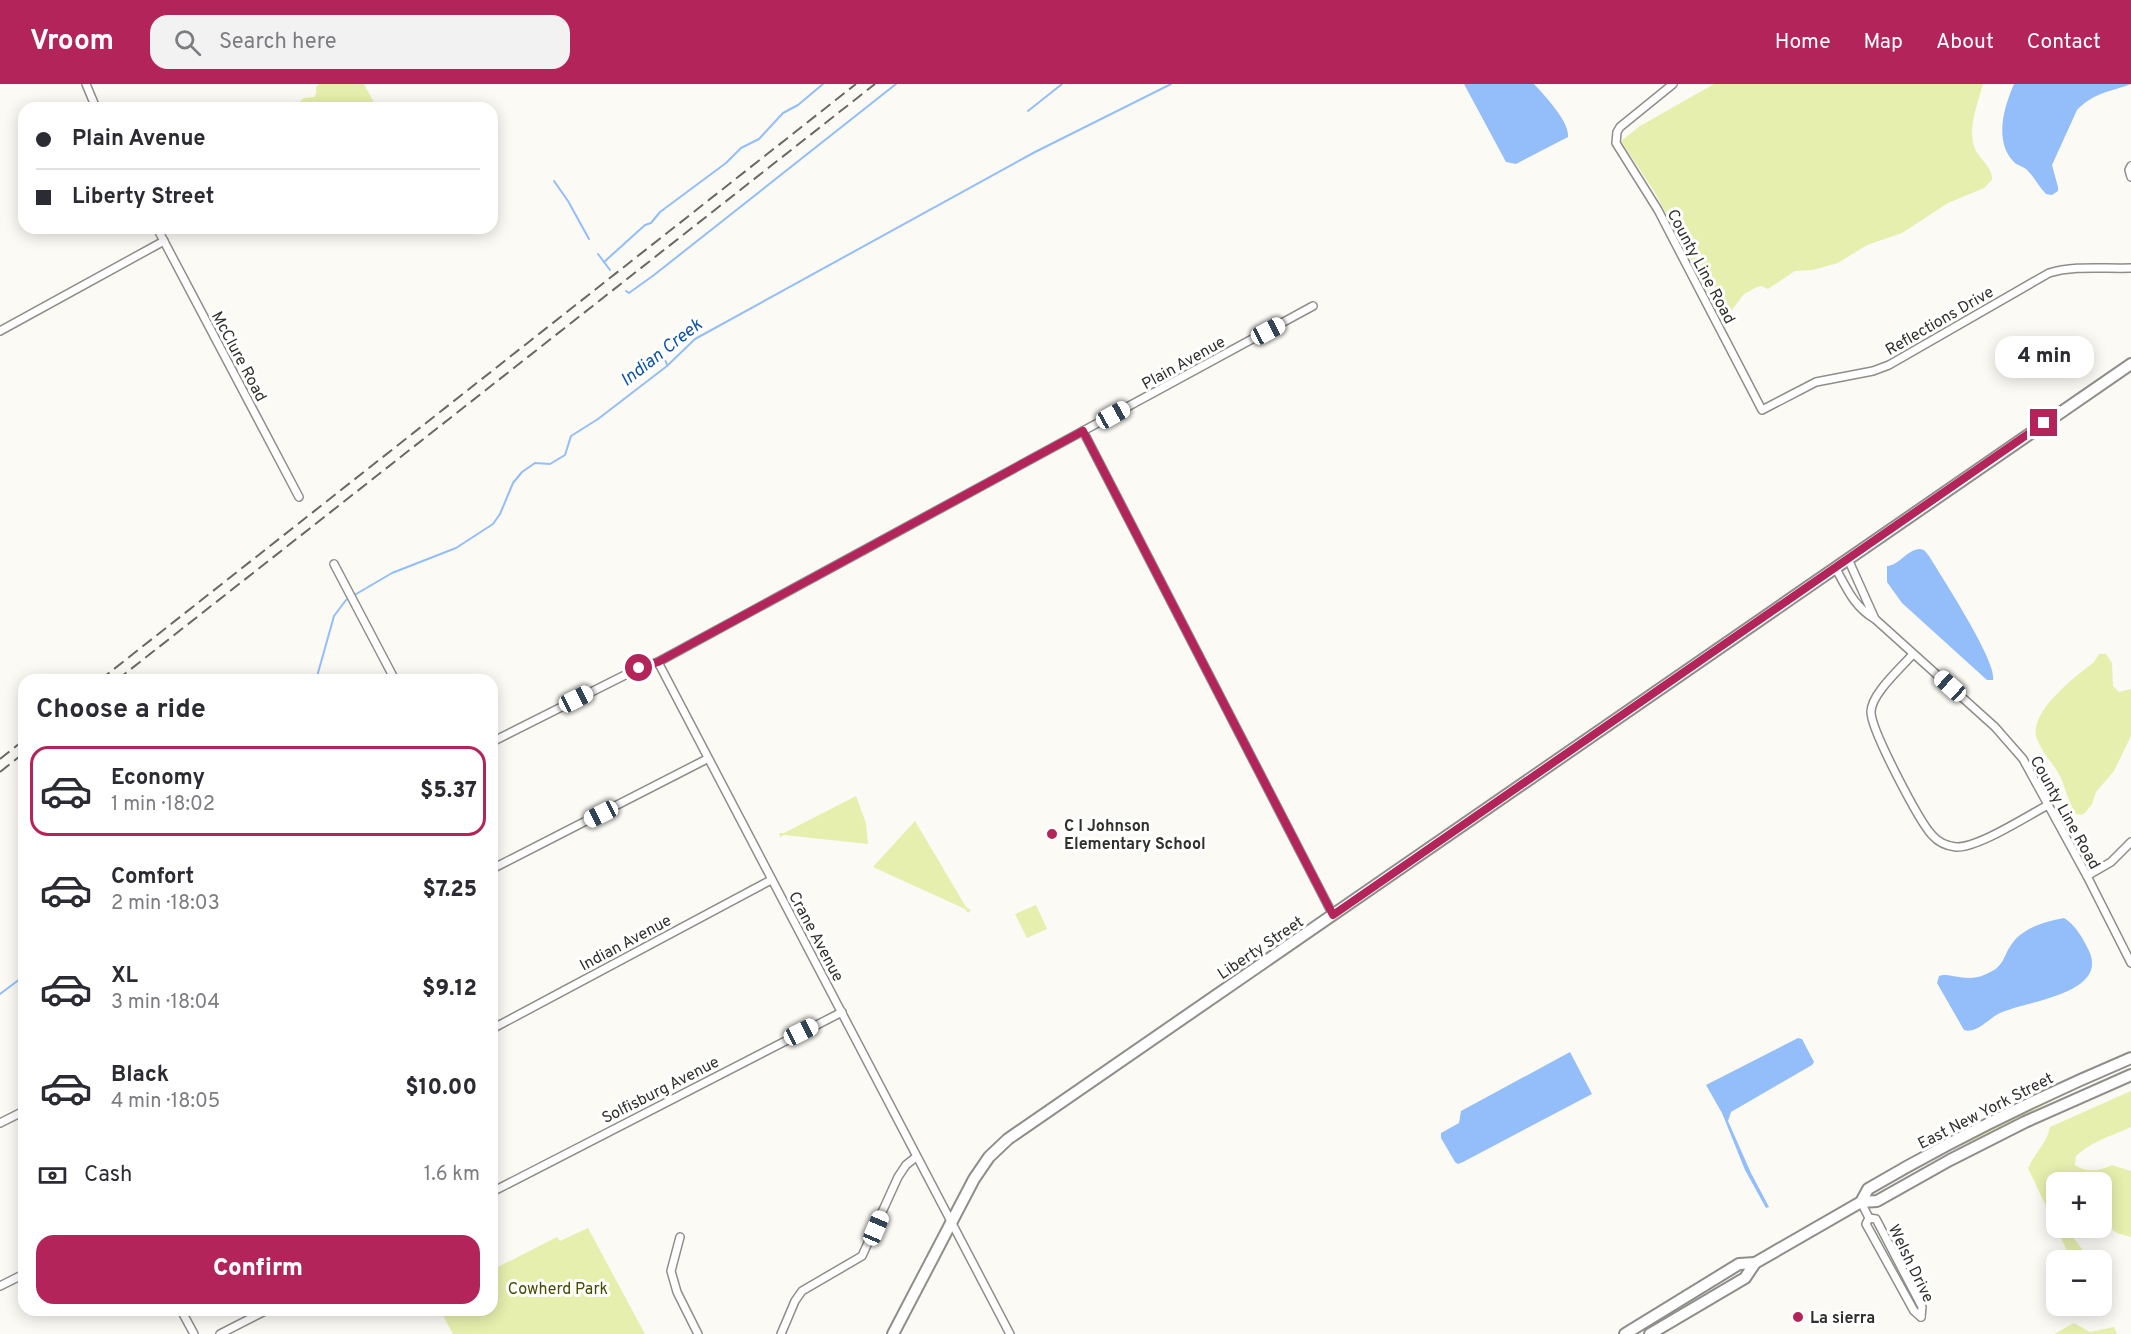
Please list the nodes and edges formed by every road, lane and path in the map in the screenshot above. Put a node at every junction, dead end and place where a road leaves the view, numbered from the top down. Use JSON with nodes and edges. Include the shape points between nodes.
{"nodes":[{"id":1,"x":86,"y":84,"type":"edge"},
{"id":2,"x":1673,"y":84,"type":"edge"},
{"id":3,"x":94,"y":102,"type":"edge"},
{"id":4,"x":2131,"y":166,"type":"edge"},
{"id":5,"x":2131,"y":177,"type":"edge"},
{"id":6,"x":160,"y":234,"type":"edge"},
{"id":7,"x":164,"y":240,"type":"junction"},
{"id":8,"x":2131,"y":268,"type":"edge"},
{"id":9,"x":1314,"y":306,"type":"dead end"},
{"id":10,"x":0,"y":331,"type":"edge"},
{"id":11,"x":2131,"y":364,"type":"edge"},
{"id":12,"x":1762,"y":410,"type":"joint"},
{"id":13,"x":1083,"y":431,"type":"junction"},
{"id":14,"x":299,"y":497,"type":"dead end"},
{"id":15,"x":1848,"y":559,"type":"junction"},
{"id":16,"x":334,"y":564,"type":"dead end"},
{"id":17,"x":1835,"y":567,"type":"junction"},
{"id":18,"x":1875,"y":619,"type":"junction"},
{"id":19,"x":1914,"y":654,"type":"junction"},
{"id":20,"x":658,"y":662,"type":"junction"},
{"id":21,"x":392,"y":674,"type":"edge"},
{"id":22,"x":498,"y":739,"type":"edge"},
{"id":23,"x":707,"y":759,"type":"junction"},
{"id":24,"x":2048,"y":805,"type":"junction"},
{"id":25,"x":2131,"y":842,"type":"edge"},
{"id":26,"x":498,"y":864,"type":"edge"},
{"id":27,"x":2087,"y":876,"type":"junction"},
{"id":28,"x":771,"y":880,"type":"junction"},
{"id":29,"x":1333,"y":915,"type":"junction"},
{"id":30,"x":2131,"y":963,"type":"edge"},
{"id":31,"x":842,"y":1012,"type":"junction"},
{"id":32,"x":498,"y":1026,"type":"edge"},
{"id":33,"x":2131,"y":1058,"type":"edge"},
{"id":34,"x":2131,"y":1075,"type":"edge"},
{"id":35,"x":18,"y":1114,"type":"edge"},
{"id":36,"x":0,"y":1123,"type":"edge"},
{"id":37,"x":916,"y":1157,"type":"junction"},
{"id":38,"x":498,"y":1189,"type":"edge"},
{"id":39,"x":1861,"y":1202,"type":"junction"},
{"id":40,"x":1869,"y":1218,"type":"junction"},
{"id":41,"x":952,"y":1222,"type":"junction"},
{"id":42,"x":680,"y":1237,"type":"dead end"},
{"id":43,"x":1755,"y":1263,"type":"junction"},
{"id":44,"x":18,"y":1277,"type":"edge"},
{"id":45,"x":0,"y":1286,"type":"edge"},
{"id":46,"x":184,"y":1316,"type":"edge"},
{"id":47,"x":255,"y":1316,"type":"edge"},
{"id":48,"x":194,"y":1334,"type":"edge"},
{"id":49,"x":220,"y":1334,"type":"edge"},
{"id":50,"x":698,"y":1334,"type":"edge"},
{"id":51,"x":781,"y":1334,"type":"edge"},
{"id":52,"x":893,"y":1334,"type":"edge"},
{"id":53,"x":1010,"y":1334,"type":"edge"},
{"id":54,"x":1625,"y":1334,"type":"edge"},
{"id":55,"x":1650,"y":1334,"type":"edge"}],
"edges":[{"from":1,"to":3,"type":"street"},
{"from":2,"to":12,"type":"street","name":"County Line Road","via":[[1620,127],[1615,137],[1618,148],[1658,210]]},
{"from":4,"to":5,"type":"street"},
{"from":6,"to":7,"type":"street","name":"McClure Road"},
{"from":7,"to":10,"type":"street"},
{"from":7,"to":14,"type":"street","name":"McClure Road"},
{"from":8,"to":12,"type":"street","name":"Reflections Drive","via":[[2049,273],[1889,365],[1816,382]]},
{"from":9,"to":13,"type":"street","name":"Plain Avenue"},
{"from":11,"to":15,"type":"street","name":"Liberty Street"},
{"from":13,"to":20,"type":"street","name":"Plain Avenue"},
{"from":13,"to":29,"type":"street"},
{"from":15,"to":17,"type":"street","name":"Liberty Street"},
{"from":15,"to":18,"type":"street","name":"County Line Road"},
{"from":16,"to":21,"type":"street"},
{"from":17,"to":18,"type":"street","name":"County Line Road","via":[[1854,601]]},
{"from":17,"to":29,"type":"street","name":"Liberty Street"},
{"from":18,"to":19,"type":"street","name":"County Line Road"},
{"from":19,"to":24,"type":"street","name":"County Line Road","via":[[1995,727],[2023,759]]},
{"from":19,"to":24,"type":"street","via":[[1878,694],[1871,712],[1875,730],[1931,834],[1944,844],[1968,846]]},
{"from":20,"to":22,"type":"street","name":"Plain Avenue"},
{"from":20,"to":23,"type":"street","name":"Crane Avenue"},
{"from":23,"to":26,"type":"street"},
{"from":23,"to":28,"type":"street","name":"Crane Avenue"},
{"from":24,"to":27,"type":"street","name":"County Line Road"},
{"from":25,"to":27,"type":"street"},
{"from":27,"to":30,"type":"street","name":"County Line Road"},
{"from":28,"to":31,"type":"street","name":"Crane Avenue"},
{"from":28,"to":32,"type":"street","name":"Indian Avenue"},
{"from":29,"to":41,"type":"street","name":"Liberty Street","via":[[1008,1138],[981,1168]]},
{"from":31,"to":37,"type":"street","name":"Crane Avenue"},
{"from":31,"to":38,"type":"street","name":"Solfisburg Avenue"},
{"from":33,"to":39,"type":"street","name":"East New York Street","via":[[1954,1141],[1868,1189]]},
{"from":34,"to":39,"type":"street","name":"East New York Street","via":[[2015,1127],[1877,1201]]},
{"from":35,"to":36,"type":"street"},
{"from":37,"to":41,"type":"street","name":"Crane Avenue"},
{"from":37,"to":51,"type":"street","via":[[898,1178],[862,1256],[802,1291]]},
{"from":39,"to":40,"type":"street","name":"Welsh Drive"},
{"from":39,"to":43,"type":"street","name":"East New York Street"},
{"from":40,"to":40,"type":"street","name":"Welsh Drive","via":[[1866,1224],[1921,1317],[1922,1307],[1906,1276],[1876,1219]]},
{"from":41,"to":52,"type":"street","name":"Liberty Street"},
{"from":41,"to":53,"type":"street","name":"Crane Avenue"},
{"from":42,"to":50,"type":"street","via":[[671,1270],[677,1292]]},
{"from":43,"to":54,"type":"street","name":"East New York Street","via":[[1739,1264]]},
{"from":43,"to":55,"type":"street","name":"East New York Street","via":[[1745,1278]]},
{"from":44,"to":45,"type":"street"},
{"from":46,"to":48,"type":"street"},
{"from":47,"to":49,"type":"street"}]}
